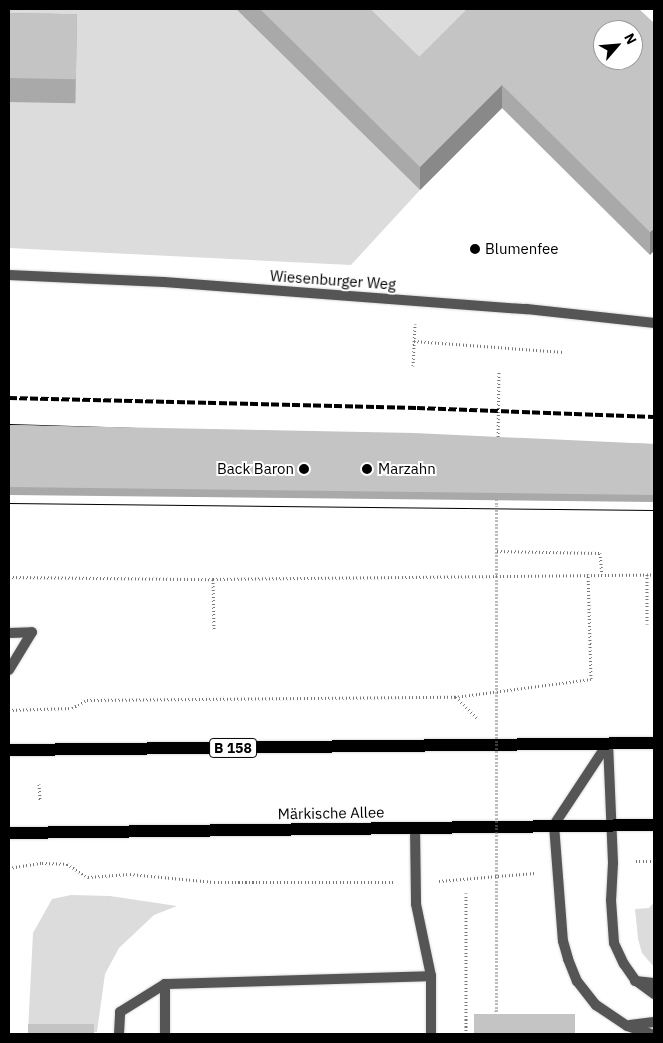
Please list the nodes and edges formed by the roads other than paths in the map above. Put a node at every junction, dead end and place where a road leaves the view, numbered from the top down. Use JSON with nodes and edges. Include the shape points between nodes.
{"nodes":[{"id":1,"x":9,"y":275,"type":"edge"},
{"id":2,"x":654,"y":323,"type":"edge"},
{"id":3,"x":9,"y":633,"type":"edge"},
{"id":4,"x":9,"y":670,"type":"edge"},
{"id":5,"x":608,"y":743,"type":"junction"},
{"id":6,"x":654,"y":743,"type":"edge"},
{"id":7,"x":9,"y":750,"type":"edge"},
{"id":8,"x":554,"y":825,"type":"junction"},
{"id":9,"x":610,"y":825,"type":"junction"},
{"id":10,"x":654,"y":825,"type":"edge"},
{"id":11,"x":415,"y":828,"type":"junction"},
{"id":12,"x":9,"y":833,"type":"edge"},
{"id":13,"x":431,"y":976,"type":"junction"},
{"id":14,"x":635,"y":980,"type":"junction"},
{"id":15,"x":654,"y":983,"type":"edge"},
{"id":16,"x":165,"y":984,"type":"junction"},
{"id":17,"x":654,"y":994,"type":"edge"},
{"id":18,"x":654,"y":1022,"type":"edge"},
{"id":19,"x":627,"y":1026,"type":"junction"},
{"id":20,"x":118,"y":1034,"type":"edge"},
{"id":21,"x":165,"y":1034,"type":"edge"},
{"id":22,"x":432,"y":1034,"type":"edge"},
{"id":23,"x":651,"y":1034,"type":"edge"}],
"edges":[{"from":1,"to":2,"type":"street","name":"Wiesenburger Weg","via":[[164,282],[527,309]]},
{"from":3,"to":4,"type":"street","via":[[32,632]]},
{"from":5,"to":6,"type":"main road","number":"B 158"},
{"from":5,"to":7,"type":"main road","number":"B 158"},
{"from":5,"to":8,"type":"street"},
{"from":5,"to":9,"type":"street"},
{"from":8,"to":9,"type":"main road","name":"Märkische Allee"},
{"from":8,"to":11,"type":"main road","name":"Märkische Allee"},
{"from":8,"to":19,"type":"street","via":[[558,895],[568,960],[577,981],[596,1005]]},
{"from":9,"to":10,"type":"main road","name":"Märkische Allee"},
{"from":9,"to":14,"type":"street","via":[[614,943]]},
{"from":11,"to":12,"type":"main road","name":"Märkische Allee"},
{"from":11,"to":13,"type":"street","via":[[416,904]]},
{"from":13,"to":16,"type":"street"},
{"from":13,"to":22,"type":"street"},
{"from":14,"to":15,"type":"street"},
{"from":14,"to":17,"type":"street"},
{"from":16,"to":20,"type":"street","via":[[120,1012]]},
{"from":16,"to":21,"type":"street"},
{"from":18,"to":19,"type":"street"},
{"from":19,"to":23,"type":"street"}]}
